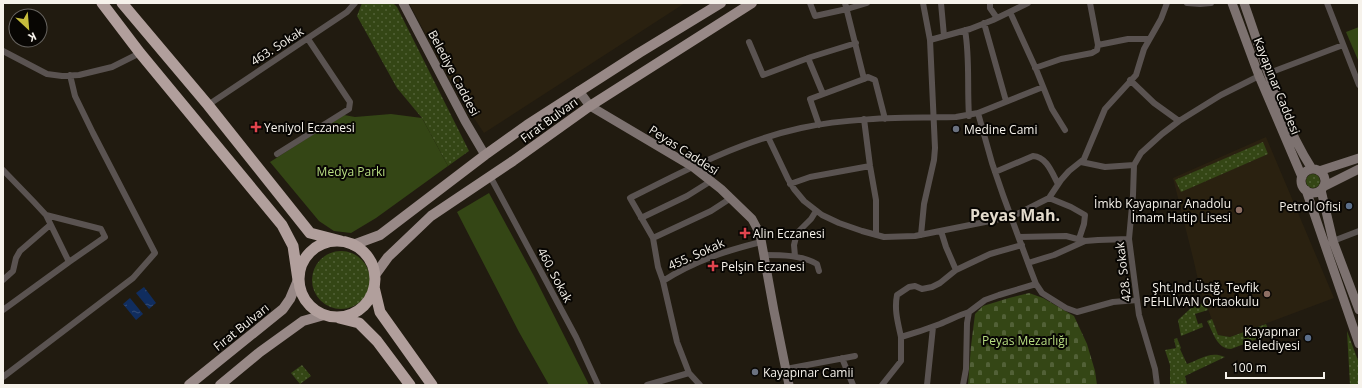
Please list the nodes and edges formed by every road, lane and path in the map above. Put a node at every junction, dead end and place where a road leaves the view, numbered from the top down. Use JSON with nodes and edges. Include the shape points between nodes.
{"nodes":[{"id":1,"x":102,"y":3,"type":"edge"},
{"id":2,"x":122,"y":3,"type":"edge"},
{"id":3,"x":355,"y":3,"type":"edge"},
{"id":4,"x":402,"y":3,"type":"edge"},
{"id":5,"x":721,"y":3,"type":"edge"},
{"id":6,"x":752,"y":3,"type":"edge"},
{"id":7,"x":810,"y":3,"type":"edge"},
{"id":8,"x":867,"y":3,"type":"edge"},
{"id":9,"x":923,"y":3,"type":"edge"},
{"id":10,"x":941,"y":3,"type":"edge"},
{"id":11,"x":990,"y":3,"type":"edge"},
{"id":12,"x":1028,"y":3,"type":"edge"},
{"id":13,"x":1090,"y":3,"type":"edge"},
{"id":14,"x":1167,"y":3,"type":"edge"},
{"id":15,"x":1187,"y":3,"type":"edge"},
{"id":16,"x":1211,"y":3,"type":"edge"},
{"id":17,"x":1232,"y":3,"type":"edge"},
{"id":18,"x":1244,"y":3,"type":"edge"},
{"id":19,"x":1327,"y":3,"type":"edge"},
{"id":20,"x":1022,"y":5,"type":"edge"},
{"id":21,"x":846,"y":6,"type":"edge"},
{"id":22,"x":1010,"y":12,"type":"junction"},
{"id":23,"x":997,"y":18,"type":"junction"},
{"id":24,"x":984,"y":23,"type":"junction"},
{"id":25,"x":965,"y":30,"type":"junction"},
{"id":26,"x":944,"y":36,"type":"junction"},
{"id":27,"x":308,"y":39,"type":"junction"},
{"id":28,"x":1149,"y":39,"type":"junction"},
{"id":29,"x":930,"y":40,"type":"junction"},
{"id":30,"x":749,"y":42,"type":"dead end"},
{"id":31,"x":856,"y":42,"type":"junction"},
{"id":32,"x":1343,"y":44,"type":"junction"},
{"id":33,"x":1098,"y":45,"type":"junction"},
{"id":34,"x":3,"y":50,"type":"edge"},
{"id":35,"x":140,"y":53,"type":"junction"},
{"id":36,"x":808,"y":58,"type":"junction"},
{"id":37,"x":1036,"y":68,"type":"junction"},
{"id":38,"x":1356,"y":71,"type":"edge"},
{"id":39,"x":1269,"y":73,"type":"junction"},
{"id":40,"x":70,"y":75,"type":"junction"},
{"id":41,"x":1259,"y":76,"type":"junction"},
{"id":42,"x":864,"y":79,"type":"junction"},
{"id":43,"x":1130,"y":80,"type":"junction"},
{"id":44,"x":1359,"y":85,"type":"edge"},
{"id":45,"x":1043,"y":86,"type":"junction"},
{"id":46,"x":579,"y":91,"type":"junction"},
{"id":47,"x":823,"y":94,"type":"junction"},
{"id":48,"x":1006,"y":101,"type":"junction"},
{"id":49,"x":208,"y":105,"type":"junction"},
{"id":50,"x":590,"y":106,"type":"junction"},
{"id":51,"x":978,"y":113,"type":"junction"},
{"id":52,"x":969,"y":116,"type":"junction"},
{"id":53,"x":933,"y":117,"type":"junction"},
{"id":54,"x":885,"y":118,"type":"junction"},
{"id":55,"x":864,"y":119,"type":"junction"},
{"id":56,"x":1179,"y":121,"type":"junction"},
{"id":57,"x":819,"y":125,"type":"junction"},
{"id":58,"x":1064,"y":130,"type":"dead end"},
{"id":59,"x":768,"y":137,"type":"junction"},
{"id":60,"x":276,"y":154,"type":"dead end"},
{"id":61,"x":485,"y":155,"type":"junction"},
{"id":62,"x":1359,"y":158,"type":"edge"},
{"id":63,"x":1081,"y":162,"type":"junction"},
{"id":64,"x":870,"y":166,"type":"junction"},
{"id":65,"x":1134,"y":166,"type":"junction"},
{"id":66,"x":692,"y":167,"type":"junction"},
{"id":67,"x":1359,"y":168,"type":"edge"},
{"id":68,"x":3,"y":170,"type":"edge"},
{"id":69,"x":1316,"y":170,"type":"junction"},
{"id":70,"x":995,"y":172,"type":"junction"},
{"id":71,"x":490,"y":176,"type":"junction"},
{"id":72,"x":1302,"y":177,"type":"junction"},
{"id":73,"x":711,"y":181,"type":"junction"},
{"id":74,"x":790,"y":184,"type":"junction"},
{"id":75,"x":1058,"y":184,"type":"junction"},
{"id":76,"x":1322,"y":188,"type":"junction"},
{"id":77,"x":1306,"y":190,"type":"junction"},
{"id":78,"x":731,"y":198,"type":"junction"},
{"id":79,"x":1049,"y":198,"type":"junction"},
{"id":80,"x":816,"y":211,"type":"junction"},
{"id":81,"x":46,"y":215,"type":"junction"},
{"id":82,"x":1011,"y":216,"type":"junction"},
{"id":83,"x":641,"y":218,"type":"junction"},
{"id":84,"x":50,"y":225,"type":"junction"},
{"id":85,"x":941,"y":231,"type":"junction"},
{"id":86,"x":1359,"y":231,"type":"edge"},
{"id":87,"x":876,"y":235,"type":"junction"},
{"id":88,"x":921,"y":235,"type":"junction"},
{"id":89,"x":1019,"y":237,"type":"junction"},
{"id":90,"x":652,"y":238,"type":"junction"},
{"id":91,"x":1129,"y":239,"type":"junction"},
{"id":92,"x":1082,"y":240,"type":"junction"},
{"id":93,"x":341,"y":241,"type":"junction"},
{"id":94,"x":1333,"y":241,"type":"junction"},
{"id":95,"x":761,"y":242,"type":"junction"},
{"id":96,"x":353,"y":245,"type":"junction"},
{"id":97,"x":1022,"y":245,"type":"junction"},
{"id":98,"x":763,"y":254,"type":"junction"},
{"id":99,"x":795,"y":256,"type":"junction"},
{"id":100,"x":69,"y":262,"type":"junction"},
{"id":101,"x":1028,"y":263,"type":"junction"},
{"id":102,"x":956,"y":270,"type":"junction"},
{"id":103,"x":819,"y":271,"type":"dead end"},
{"id":104,"x":375,"y":274,"type":"junction"},
{"id":105,"x":3,"y":280,"type":"edge"},
{"id":106,"x":298,"y":280,"type":"junction"},
{"id":107,"x":663,"y":281,"type":"junction"},
{"id":108,"x":1036,"y":284,"type":"junction"},
{"id":109,"x":374,"y":287,"type":"junction"},
{"id":110,"x":1137,"y":300,"type":"junction"},
{"id":111,"x":1358,"y":305,"type":"edge"},
{"id":112,"x":3,"y":310,"type":"edge"},
{"id":113,"x":969,"y":312,"type":"junction"},
{"id":114,"x":324,"y":315,"type":"junction"},
{"id":115,"x":337,"y":317,"type":"junction"},
{"id":116,"x":933,"y":327,"type":"junction"},
{"id":117,"x":901,"y":337,"type":"junction"},
{"id":118,"x":1359,"y":344,"type":"edge"},
{"id":119,"x":855,"y":356,"type":"dead end"},
{"id":120,"x":842,"y":358,"type":"junction"},
{"id":121,"x":786,"y":369,"type":"junction"},
{"id":122,"x":689,"y":373,"type":"junction"},
{"id":123,"x":3,"y":377,"type":"edge"},
{"id":124,"x":189,"y":385,"type":"edge"},
{"id":125,"x":220,"y":385,"type":"edge"},
{"id":126,"x":410,"y":385,"type":"edge"},
{"id":127,"x":432,"y":385,"type":"edge"},
{"id":128,"x":598,"y":385,"type":"edge"},
{"id":129,"x":647,"y":385,"type":"edge"},
{"id":130,"x":700,"y":385,"type":"edge"},
{"id":131,"x":789,"y":385,"type":"edge"},
{"id":132,"x":853,"y":385,"type":"edge"},
{"id":133,"x":882,"y":385,"type":"edge"},
{"id":134,"x":927,"y":385,"type":"edge"},
{"id":135,"x":963,"y":385,"type":"edge"},
{"id":136,"x":1157,"y":385,"type":"edge"}],
"edges":[{"from":1,"to":35,"type":"highway"},
{"from":2,"to":49,"type":"highway"},
{"from":3,"to":27,"type":"street","name":"463. Sokak","via":[[347,12]]},
{"from":4,"to":61,"type":"main road","name":"Belediye Caddesi"},
{"from":5,"to":46,"type":"main road","name":"Fırat Bulvarı"},
{"from":6,"to":50,"type":"main road","name":"Fırat Bulvarı"},
{"from":7,"to":21,"type":"street","via":[[815,16]]},
{"from":8,"to":21,"type":"street"},
{"from":9,"to":29,"type":"street"},
{"from":10,"to":26,"type":"street"},
{"from":11,"to":23,"type":"street","via":[[990,8]]},
{"from":12,"to":20,"type":"street"},
{"from":13,"to":33,"type":"street"},
{"from":14,"to":28,"type":"street"},
{"from":15,"to":16,"type":"street"},
{"from":17,"to":41,"type":"main road","name":"Kayapınar Caddesi"},
{"from":18,"to":39,"type":"main road","name":"Kayapınar Caddesi"},
{"from":19,"to":32,"type":"street"},
{"from":20,"to":22,"type":"street"},
{"from":21,"to":31,"type":"street"},
{"from":22,"to":23,"type":"street"},
{"from":22,"to":37,"type":"street"},
{"from":23,"to":24,"type":"street"},
{"from":24,"to":25,"type":"street"},
{"from":24,"to":48,"type":"street"},
{"from":25,"to":26,"type":"street"},
{"from":25,"to":52,"type":"street"},
{"from":26,"to":29,"type":"street"},
{"from":27,"to":49,"type":"street","name":"463. Sokak"},
{"from":27,"to":60,"type":"street","via":[[350,102],[349,109]]},
{"from":28,"to":33,"type":"street","via":[[1122,40]]},
{"from":28,"to":43,"type":"street","via":[[1136,75]]},
{"from":29,"to":53,"type":"street"},
{"from":30,"to":36,"type":"street","via":[[762,75]]},
{"from":31,"to":36,"type":"street"},
{"from":31,"to":42,"type":"street"},
{"from":32,"to":38,"type":"street"},
{"from":32,"to":39,"type":"street"},
{"from":33,"to":37,"type":"street","via":[[1097,50],[1092,53],[1061,59]]},
{"from":34,"to":40,"type":"street","via":[[47,74]]},
{"from":35,"to":40,"type":"street","via":[[112,67]]},
{"from":35,"to":106,"type":"highway","via":[[282,225],[293,246]]},
{"from":36,"to":47,"type":"street"},
{"from":37,"to":45,"type":"street"},
{"from":38,"to":44,"type":"street"},
{"from":39,"to":69,"type":"main road","name":"Kayapınar Caddesi","via":[[1300,149]]},
{"from":40,"to":123,"type":"street","via":[[75,96],[155,253],[133,278]]},
{"from":41,"to":56,"type":"street","via":[[1221,95]]},
{"from":41,"to":72,"type":"main road","name":"Kayapınar Caddesi"},
{"from":42,"to":47,"type":"street"},
{"from":42,"to":54,"type":"street","via":[[868,77],[875,80]]},
{"from":43,"to":56,"type":"street","via":[[1154,103]]},
{"from":43,"to":63,"type":"street","via":[[1105,109]]},
{"from":45,"to":48,"type":"street"},
{"from":45,"to":58,"type":"street"},
{"from":46,"to":50,"type":"main road","name":"Peyas Caddesi"},
{"from":46,"to":61,"type":"main road","name":"Fırat Bulvarı"},
{"from":47,"to":57,"type":"street","via":[[810,99]]},
{"from":48,"to":51,"type":"street"},
{"from":49,"to":93,"type":"highway","via":[[310,233]]},
{"from":50,"to":66,"type":"main road","name":"Peyas Caddesi"},
{"from":50,"to":71,"type":"main road","name":"Fırat Bulvarı"},
{"from":51,"to":52,"type":"street"},
{"from":51,"to":70,"type":"street"},
{"from":52,"to":53,"type":"street"},
{"from":53,"to":54,"type":"street"},
{"from":53,"to":88,"type":"street","via":[[934,160],[924,204]]},
{"from":54,"to":55,"type":"street"},
{"from":55,"to":57,"type":"street"},
{"from":55,"to":64,"type":"street"},
{"from":56,"to":65,"type":"street","via":[[1141,153]]},
{"from":57,"to":59,"type":"street"},
{"from":59,"to":66,"type":"street"},
{"from":59,"to":74,"type":"street"},
{"from":61,"to":96,"type":"main road","name":"Fırat Bulvarı","via":[[380,235]]},
{"from":62,"to":69,"type":"main road"},
{"from":63,"to":65,"type":"street","via":[[1105,167]]},
{"from":63,"to":75,"type":"street"},
{"from":64,"to":74,"type":"street","via":[[810,177]]},
{"from":64,"to":87,"type":"street","via":[[876,200]]},
{"from":65,"to":91,"type":"street","name":"428. Sokak"},
{"from":66,"to":73,"type":"main road","name":"Peyas Caddesi"},
{"from":66,"to":83,"type":"street","via":[[630,198]]},
{"from":67,"to":76,"type":"main road"},
{"from":68,"to":81,"type":"street"},
{"from":69,"to":72,"type":"main road","via":[[1306,172]]},
{"from":69,"to":76,"type":"main road","via":[[1322,173],[1325,180]]},
{"from":70,"to":75,"type":"street","via":[[1038,156],[1048,165]]},
{"from":70,"to":82,"type":"street"},
{"from":71,"to":104,"type":"main road","name":"Fırat Bulvarı","via":[[432,216],[388,257]]},
{"from":71,"to":128,"type":"street","name":"460. Sokak","via":[[576,338]]},
{"from":72,"to":77,"type":"main road","via":[[1302,184]]},
{"from":73,"to":78,"type":"main road","name":"Peyas Caddesi"},
{"from":73,"to":83,"type":"street","via":[[687,196]]},
{"from":74,"to":80,"type":"street"},
{"from":75,"to":79,"type":"street"},
{"from":76,"to":77,"type":"main road","via":[[1314,193]]},
{"from":76,"to":94,"type":"main road"},
{"from":77,"to":118,"type":"main road"},
{"from":78,"to":90,"type":"street","via":[[711,212]]},
{"from":78,"to":95,"type":"main road","name":"Peyas Caddesi","via":[[752,219]]},
{"from":79,"to":82,"type":"street"},
{"from":79,"to":92,"type":"street","via":[[1085,215]]},
{"from":80,"to":87,"type":"street","via":[[840,223]]},
{"from":80,"to":99,"type":"street","via":[[796,233]]},
{"from":81,"to":84,"type":"street"},
{"from":81,"to":100,"type":"street","via":[[101,229],[104,237]]},
{"from":82,"to":85,"type":"street"},
{"from":82,"to":89,"type":"street"},
{"from":83,"to":90,"type":"street"},
{"from":84,"to":100,"type":"street"},
{"from":84,"to":105,"type":"street","via":[[20,251],[13,271]]},
{"from":85,"to":88,"type":"street"},
{"from":85,"to":102,"type":"street"},
{"from":86,"to":94,"type":"street"},
{"from":87,"to":88,"type":"street"},
{"from":89,"to":92,"type":"street","via":[[1066,236]]},
{"from":89,"to":97,"type":"street"},
{"from":90,"to":107,"type":"street"},
{"from":91,"to":92,"type":"street"},
{"from":91,"to":110,"type":"street","name":"428. Sokak"},
{"from":92,"to":101,"type":"street","via":[[1054,255]]},
{"from":93,"to":96,"type":"highway"},
{"from":93,"to":106,"type":"highway","via":[[328,242],[316,247],[306,256],[300,267]]},
{"from":94,"to":111,"type":"main road"},
{"from":95,"to":98,"type":"main road","name":"Peyas Caddesi"},
{"from":95,"to":107,"type":"street","name":"455. Sokak","via":[[708,258]]},
{"from":96,"to":104,"type":"highway","via":[[364,252]]},
{"from":97,"to":101,"type":"street"},
{"from":97,"to":102,"type":"street","via":[[990,254]]},
{"from":98,"to":99,"type":"street"},
{"from":98,"to":121,"type":"main road","name":"Peyas Caddesi"},
{"from":99,"to":103,"type":"street","via":[[817,264]]},
{"from":100,"to":112,"type":"street"},
{"from":101,"to":108,"type":"street"},
{"from":102,"to":117,"type":"street","via":[[932,287],[909,287],[897,296],[896,315]]},
{"from":104,"to":109,"type":"highway"},
{"from":106,"to":114,"type":"highway","via":[[300,292],[306,302]]},
{"from":106,"to":124,"type":"main road","name":"Fırat Bulvarı","via":[[283,309]]},
{"from":107,"to":122,"type":"street","via":[[677,342]]},
{"from":108,"to":110,"type":"street","via":[[1042,293],[1077,312],[1113,302]]},
{"from":108,"to":113,"type":"street","via":[[998,294]]},
{"from":109,"to":115,"type":"highway","via":[[361,309]]},
{"from":109,"to":127,"type":"highway","via":[[380,312]]},
{"from":110,"to":136,"type":"street","name":"428. Sokak"},
{"from":113,"to":116,"type":"street"},
{"from":113,"to":135,"type":"street"},
{"from":114,"to":115,"type":"highway"},
{"from":114,"to":125,"type":"main road","via":[[303,321]]},
{"from":115,"to":126,"type":"highway","via":[[359,323],[377,341]]},
{"from":116,"to":117,"type":"street"},
{"from":116,"to":134,"type":"street"},
{"from":117,"to":133,"type":"street","via":[[901,361]]},
{"from":119,"to":120,"type":"street"},
{"from":120,"to":121,"type":"street"},
{"from":120,"to":132,"type":"street"},
{"from":121,"to":131,"type":"main road","name":"Peyas Caddesi"},
{"from":122,"to":129,"type":"street"},
{"from":122,"to":130,"type":"street"}]}
